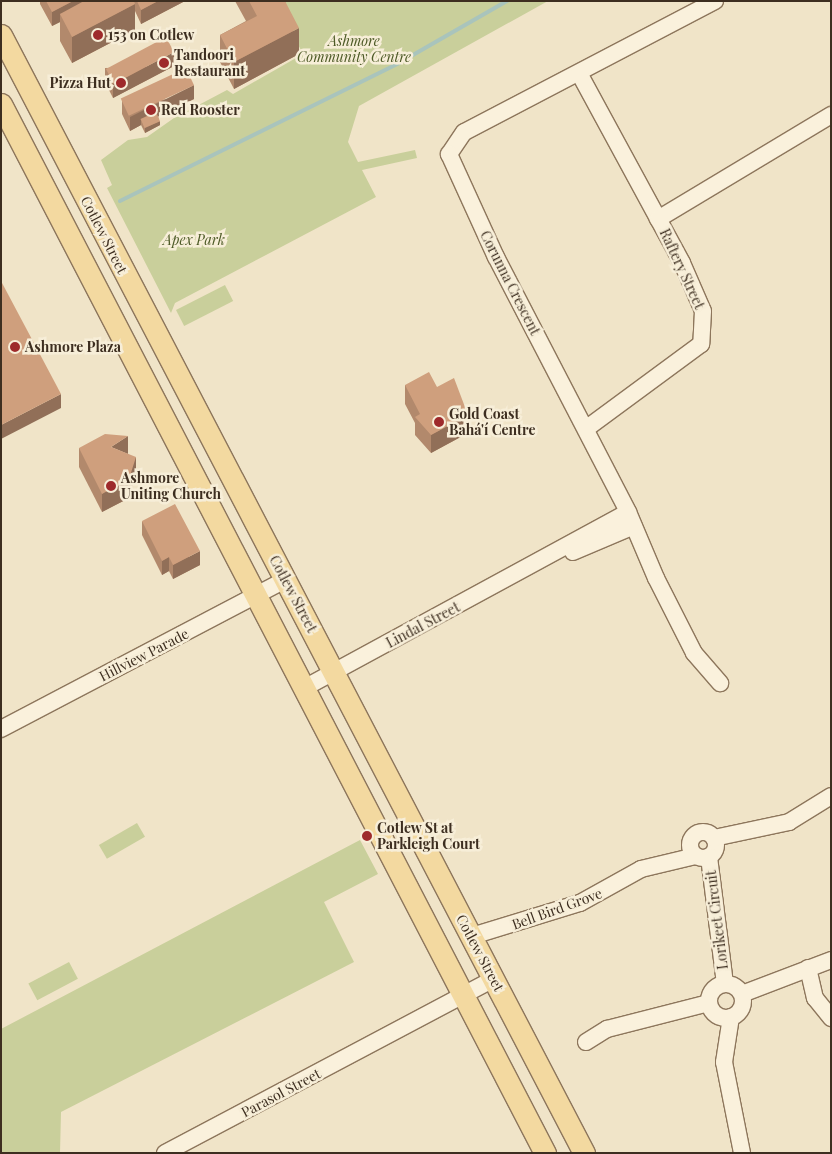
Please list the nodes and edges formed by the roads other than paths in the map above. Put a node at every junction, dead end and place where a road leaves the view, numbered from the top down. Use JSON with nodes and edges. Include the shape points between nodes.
{"nodes":[{"id":1,"x":715,"y":1,"type":"edge"},
{"id":2,"x":1,"y":35,"type":"edge"},
{"id":3,"x":579,"y":73,"type":"junction"},
{"id":4,"x":1,"y":104,"type":"edge"},
{"id":5,"x":831,"y":115,"type":"edge"},
{"id":6,"x":658,"y":219,"type":"junction"},
{"id":7,"x":587,"y":428,"type":"junction"},
{"id":8,"x":631,"y":519,"type":"junction"},
{"id":9,"x":285,"y":580,"type":"junction"},
{"id":10,"x":258,"y":596,"type":"junction"},
{"id":11,"x":333,"y":672,"type":"junction"},
{"id":12,"x":720,"y":683,"type":"dead end"},
{"id":13,"x":306,"y":687,"type":"junction"},
{"id":14,"x":1,"y":729,"type":"edge"},
{"id":15,"x":831,"y":796,"type":"edge"},
{"id":16,"x":714,"y":838,"type":"junction"},
{"id":17,"x":702,"y":856,"type":"junction"},
{"id":18,"x":472,"y":936,"type":"junction"},
{"id":19,"x":831,"y":960,"type":"edge"},
{"id":20,"x":808,"y":968,"type":"junction"},
{"id":21,"x":494,"y":979,"type":"junction"},
{"id":22,"x":725,"y":983,"type":"junction"},
{"id":23,"x":466,"y":994,"type":"junction"},
{"id":24,"x":742,"y":994,"type":"junction"},
{"id":25,"x":708,"y":1002,"type":"junction"},
{"id":26,"x":731,"y":1017,"type":"junction"},
{"id":27,"x":831,"y":1018,"type":"edge"},
{"id":28,"x":586,"y":1042,"type":"dead end"},
{"id":29,"x":166,"y":1153,"type":"edge"},
{"id":30,"x":545,"y":1153,"type":"edge"},
{"id":31,"x":584,"y":1153,"type":"edge"},
{"id":32,"x":742,"y":1153,"type":"edge"}],
"edges":[{"from":1,"to":3,"type":"street","name":"Corunna Crescent"},
{"from":2,"to":9,"type":"main road","name":"Cotlew Street"},
{"from":3,"to":6,"type":"street","name":"Raftery Street"},
{"from":3,"to":7,"type":"street","name":"Corunna Crescent","via":[[464,132],[450,154],[496,257]]},
{"from":4,"to":10,"type":"main road"},
{"from":5,"to":6,"type":"street"},
{"from":6,"to":7,"type":"street","name":"Raftery Street","via":[[703,311],[701,344]]},
{"from":7,"to":8,"type":"street","name":"Corunna Crescent"},
{"from":8,"to":11,"type":"street","name":"Lindal Street"},
{"from":8,"to":12,"type":"street","name":"Corunna Crescent","via":[[694,653]]},
{"from":9,"to":10,"type":"street","name":"Hillview Parade"},
{"from":9,"to":11,"type":"main road","name":"Cotlew Street"},
{"from":10,"to":13,"type":"main road"},
{"from":10,"to":14,"type":"street","name":"Hillview Parade"},
{"from":11,"to":13,"type":"street","name":"Lindal Street"},
{"from":11,"to":18,"type":"main road","name":"Cotlew Street"},
{"from":13,"to":23,"type":"main road"},
{"from":15,"to":16,"type":"street","via":[[789,822]]},
{"from":16,"to":17,"type":"street","via":[[716,848]]},
{"from":16,"to":17,"type":"street","via":[[703,832],[695,835],[690,844]]},
{"from":17,"to":18,"type":"street","name":"Bell Bird Grove","via":[[641,869],[570,906]]},
{"from":17,"to":22,"type":"street","name":"Lorikeet Circuit"},
{"from":18,"to":21,"type":"main road","name":"Cotlew Street"},
{"from":19,"to":20,"type":"street"},
{"from":20,"to":24,"type":"street"},
{"from":20,"to":27,"type":"street","via":[[814,998]]},
{"from":21,"to":23,"type":"street","name":"Parasol Street"},
{"from":21,"to":31,"type":"main road","name":"Cotlew Street"},
{"from":22,"to":24,"type":"street"},
{"from":22,"to":25,"type":"street","via":[[712,990]]},
{"from":23,"to":29,"type":"street","name":"Parasol Street","via":[[460,1006],[424,1025],[395,1032]]},
{"from":23,"to":30,"type":"main road"},
{"from":24,"to":26,"type":"street","via":[[742,1008]]},
{"from":25,"to":26,"type":"street","via":[[714,1014]]},
{"from":25,"to":28,"type":"street","via":[[614,1027]]},
{"from":26,"to":32,"type":"street","via":[[724,1062]]}]}
